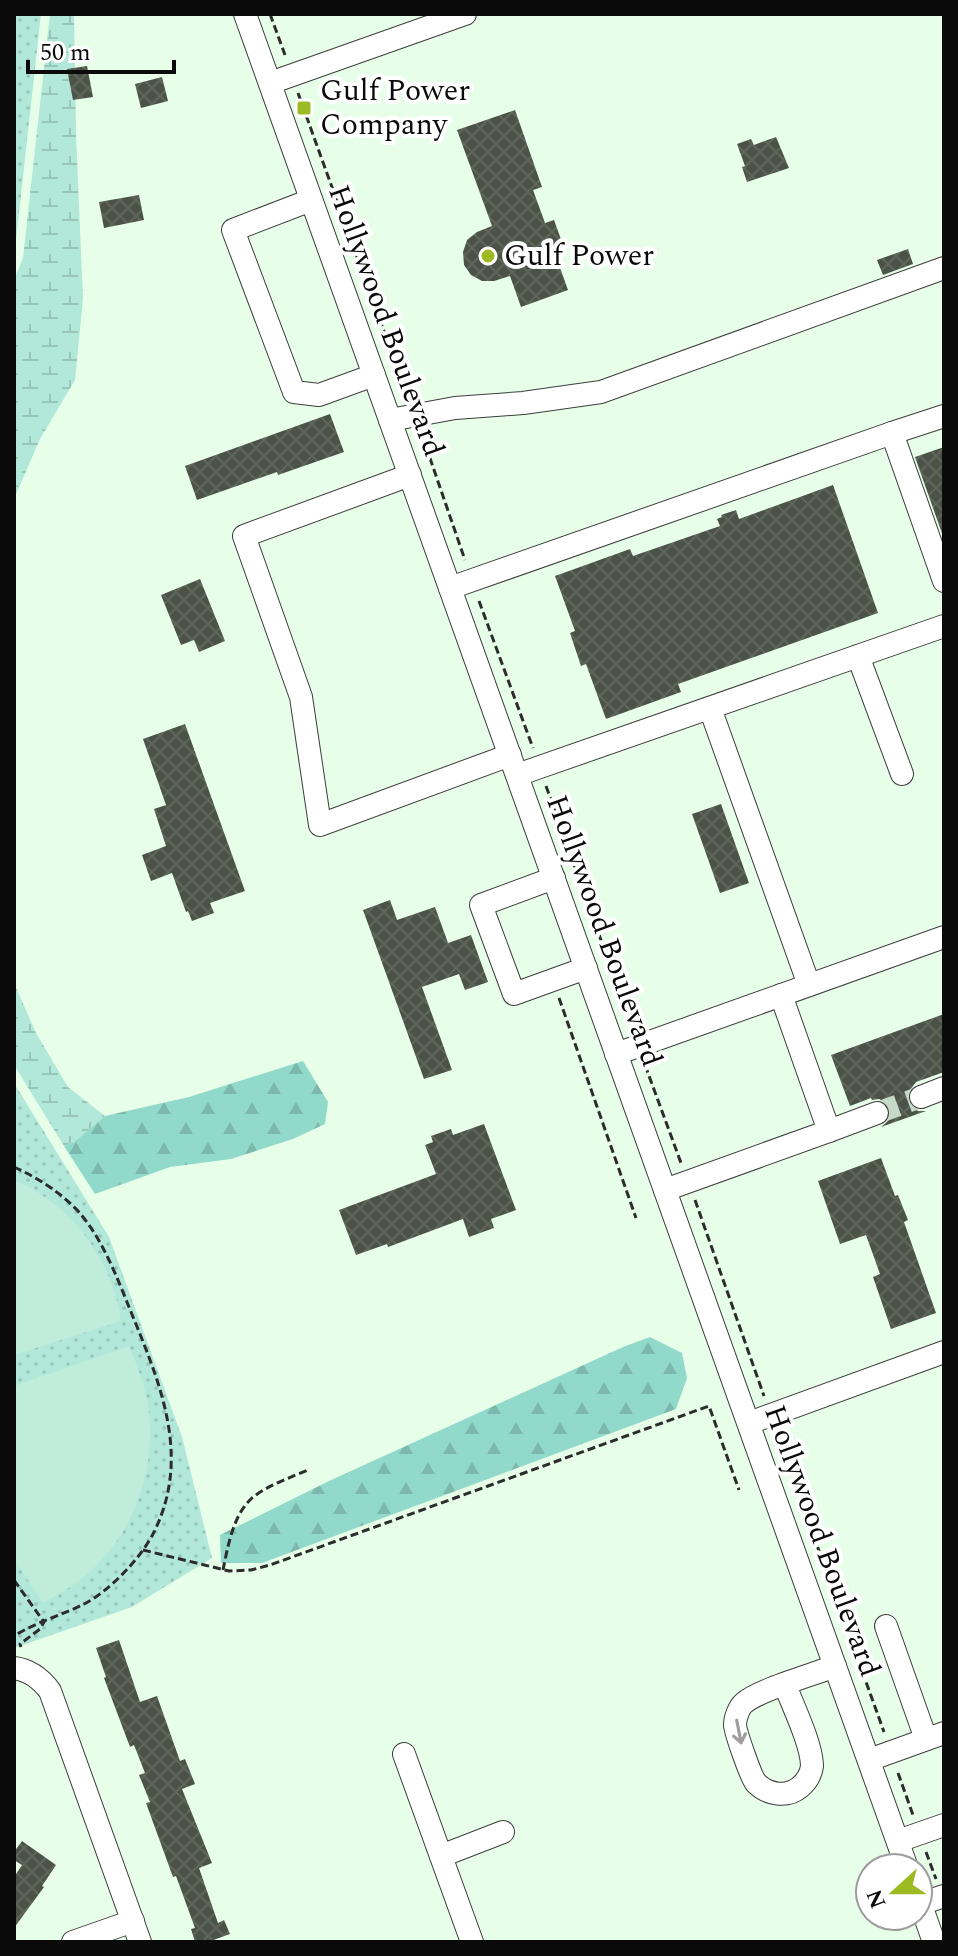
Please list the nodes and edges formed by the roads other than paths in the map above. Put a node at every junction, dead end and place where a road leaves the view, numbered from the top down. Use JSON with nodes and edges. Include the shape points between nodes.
{"nodes":[{"id":1,"x":245,"y":14,"type":"edge"},
{"id":2,"x":465,"y":14,"type":"edge"},
{"id":3,"x":270,"y":83,"type":"junction"},
{"id":4,"x":311,"y":200,"type":"junction"},
{"id":5,"x":944,"y":268,"type":"edge"},
{"id":6,"x":374,"y":375,"type":"junction"},
{"id":7,"x":944,"y":416,"type":"edge"},
{"id":8,"x":390,"y":420,"type":"junction"},
{"id":9,"x":892,"y":433,"type":"junction"},
{"id":10,"x":410,"y":475,"type":"junction"},
{"id":11,"x":944,"y":581,"type":"edge"},
{"id":12,"x":450,"y":588,"type":"junction"},
{"id":13,"x":944,"y":626,"type":"edge"},
{"id":14,"x":858,"y":656,"type":"junction"},
{"id":15,"x":710,"y":708,"type":"junction"},
{"id":16,"x":513,"y":765,"type":"junction"},
{"id":17,"x":902,"y":774,"type":"dead end"},
{"id":18,"x":554,"y":878,"type":"junction"},
{"id":19,"x":944,"y":937,"type":"edge"},
{"id":20,"x":586,"y":968,"type":"junction"},
{"id":21,"x":809,"y":985,"type":"junction"},
{"id":22,"x":781,"y":995,"type":"junction"},
{"id":23,"x":616,"y":1054,"type":"junction"},
{"id":24,"x":944,"y":1088,"type":"edge"},
{"id":25,"x":921,"y":1097,"type":"tunnel mouth"},
{"id":26,"x":877,"y":1113,"type":"tunnel mouth"},
{"id":27,"x":829,"y":1131,"type":"junction"},
{"id":28,"x":665,"y":1190,"type":"junction"},
{"id":29,"x":944,"y":1352,"type":"edge"},
{"id":30,"x":749,"y":1423,"type":"junction"},
{"id":31,"x":886,"y":1626,"type":"dead end"},
{"id":32,"x":835,"y":1666,"type":"junction"},
{"id":33,"x":17,"y":1668,"type":"edge"},
{"id":34,"x":785,"y":1685,"type":"junction"},
{"id":35,"x":935,"y":1736,"type":"edge"},
{"id":36,"x":404,"y":1754,"type":"dead end"},
{"id":37,"x":869,"y":1760,"type":"junction"},
{"id":38,"x":944,"y":1825,"type":"edge"},
{"id":39,"x":503,"y":1832,"type":"dead end"},
{"id":40,"x":898,"y":1841,"type":"junction"},
{"id":41,"x":902,"y":1852,"type":"edge"},
{"id":42,"x":441,"y":1856,"type":"junction"},
{"id":43,"x":136,"y":1931,"type":"edge"},
{"id":44,"x":73,"y":1942,"type":"edge"},
{"id":45,"x":472,"y":1942,"type":"edge"}],
"edges":[{"from":1,"to":3,"type":"street","name":"Hollywood Boulevard"},
{"from":2,"to":3,"type":"street"},
{"from":3,"to":4,"type":"street","name":"Hollywood Boulevard"},
{"from":4,"to":6,"type":"street","name":"Hollywood Boulevard"},
{"from":4,"to":6,"type":"street","via":[[233,230],[294,392],[319,395]]},
{"from":5,"to":8,"type":"street","via":[[601,392]]},
{"from":6,"to":8,"type":"street","name":"Hollywood Boulevard"},
{"from":7,"to":9,"type":"street"},
{"from":8,"to":10,"type":"street","name":"Hollywood Boulevard"},
{"from":9,"to":11,"type":"street"},
{"from":9,"to":12,"type":"street"},
{"from":10,"to":12,"type":"street","name":"Hollywood Boulevard"},
{"from":10,"to":16,"type":"street","via":[[244,536],[301,697],[320,825]]},
{"from":12,"to":16,"type":"street","name":"Hollywood Boulevard"},
{"from":13,"to":14,"type":"street"},
{"from":14,"to":15,"type":"street"},
{"from":14,"to":17,"type":"street"},
{"from":15,"to":16,"type":"street","via":[[540,768]]},
{"from":15,"to":21,"type":"street"},
{"from":16,"to":18,"type":"street","name":"Hollywood Boulevard"},
{"from":18,"to":20,"type":"street","name":"Hollywood Boulevard"},
{"from":18,"to":20,"type":"street","via":[[481,905],[514,994]]},
{"from":19,"to":21,"type":"street"},
{"from":20,"to":23,"type":"street","name":"Hollywood Boulevard"},
{"from":21,"to":22,"type":"street"},
{"from":22,"to":23,"type":"street"},
{"from":22,"to":27,"type":"street"},
{"from":23,"to":28,"type":"street","name":"Hollywood Boulevard"},
{"from":24,"to":25,"type":"street"},
{"from":26,"to":27,"type":"street"},
{"from":27,"to":28,"type":"street"},
{"from":28,"to":30,"type":"street","name":"Hollywood Boulevard"},
{"from":29,"to":30,"type":"street"},
{"from":30,"to":32,"type":"street","name":"Hollywood Boulevard"},
{"from":31,"to":35,"type":"street"},
{"from":32,"to":34,"type":"street"},
{"from":32,"to":37,"type":"street","name":"Hollywood Boulevard"},
{"from":33,"to":43,"type":"street","via":[[40,1678],[50,1691]]},
{"from":34,"to":34,"type":"street","one_way":true,"via":[[743,1703],[735,1725],[754,1781],[777,1794],[791,1793],[812,1770]]},
{"from":35,"to":37,"type":"street"},
{"from":36,"to":42,"type":"street"},
{"from":37,"to":40,"type":"street","name":"Hollywood Boulevard"},
{"from":38,"to":40,"type":"street"},
{"from":39,"to":42,"type":"street"},
{"from":40,"to":41,"type":"street","name":"Hollywood Boulevard"},
{"from":42,"to":45,"type":"street"},
{"from":43,"to":44,"type":"street"}]}
